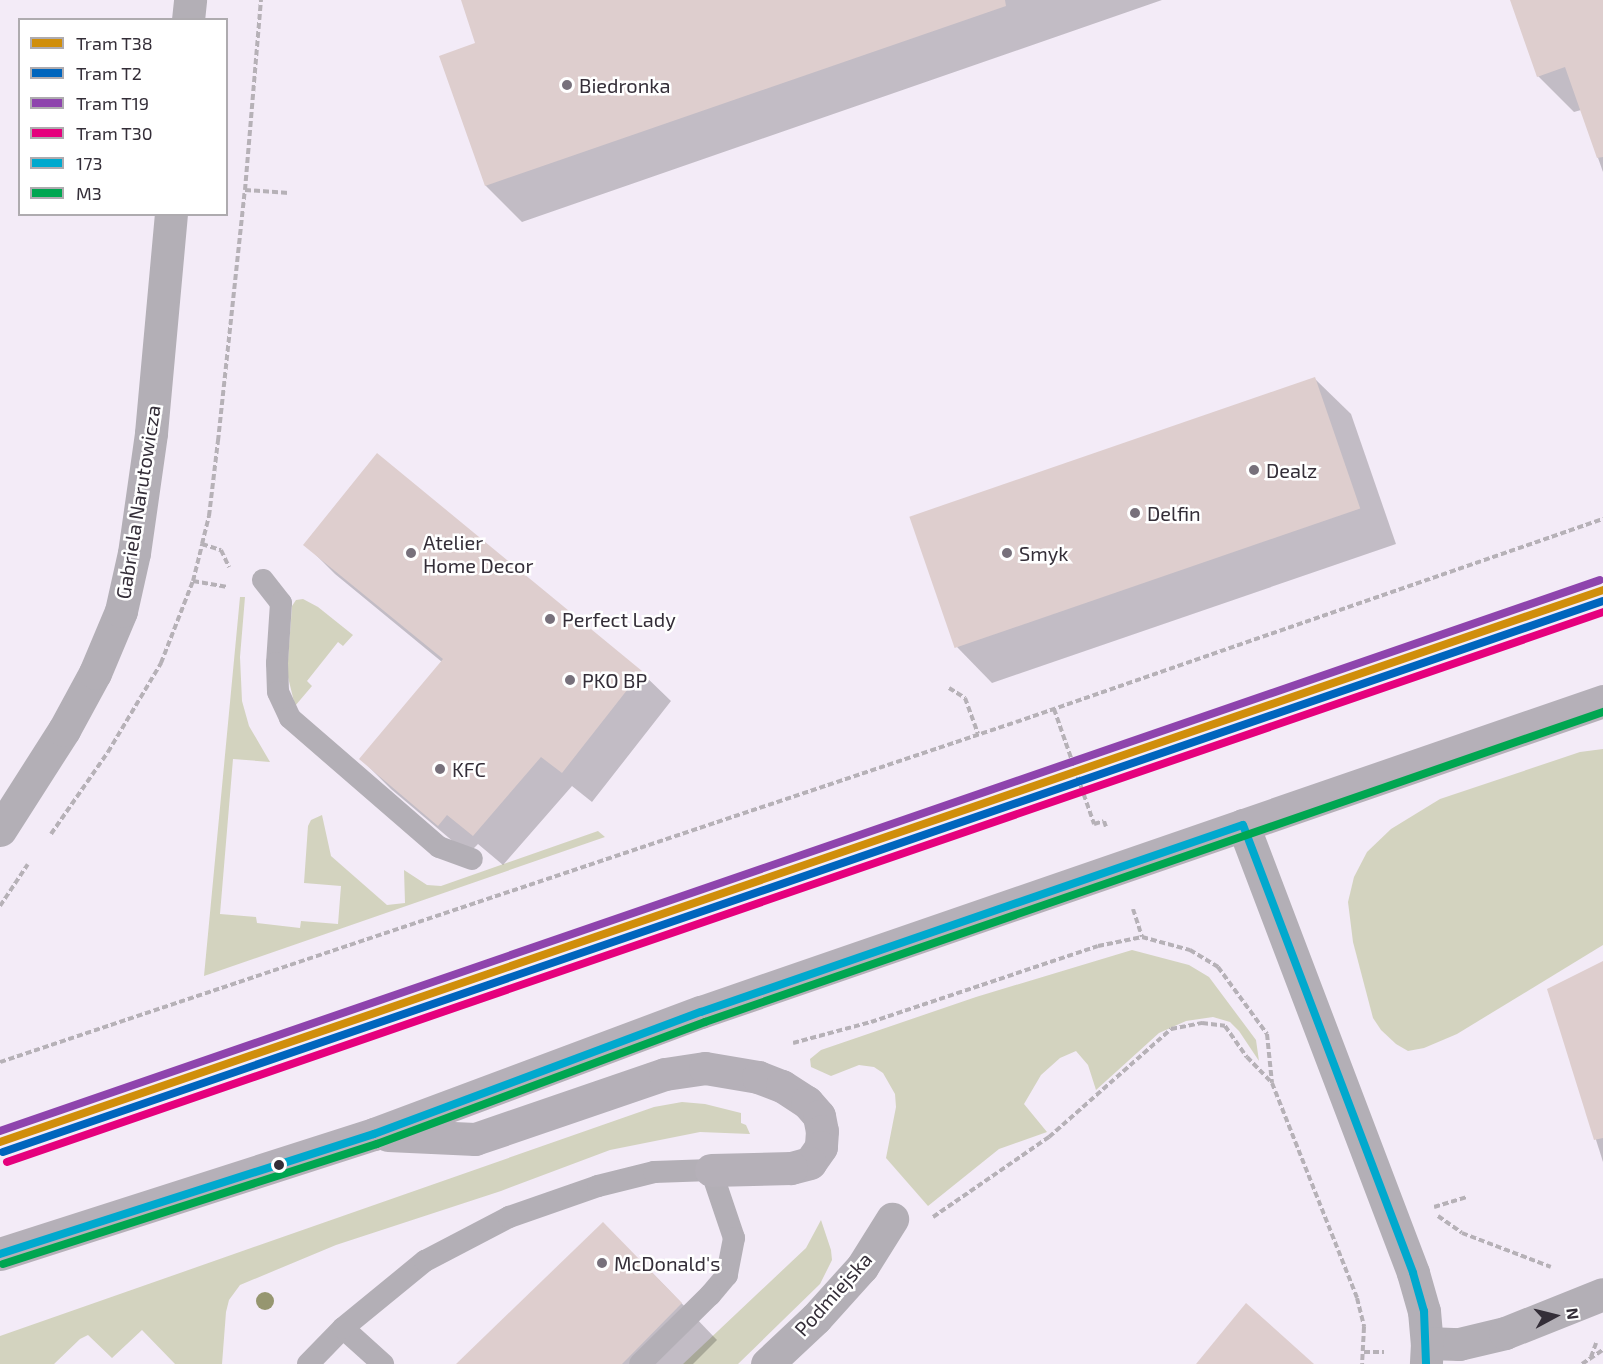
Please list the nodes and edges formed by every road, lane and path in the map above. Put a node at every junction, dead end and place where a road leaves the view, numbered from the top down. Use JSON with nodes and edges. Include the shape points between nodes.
{"nodes":[{"id":1,"x":190,"y":0,"type":"edge"},
{"id":2,"x":261,"y":0,"type":"edge"},
{"id":3,"x":188,"y":18,"type":"edge"},
{"id":4,"x":245,"y":190,"type":"junction"},
{"id":5,"x":289,"y":193,"type":"dead end"},
{"id":6,"x":171,"y":216,"type":"edge"},
{"id":7,"x":214,"y":471,"type":"dead end"},
{"id":8,"x":1603,"y":519,"type":"edge"},
{"id":9,"x":202,"y":544,"type":"dead end"},
{"id":10,"x":230,"y":569,"type":"dead end"},
{"id":11,"x":263,"y":580,"type":"dead end"},
{"id":12,"x":950,"y":688,"type":"dead end"},
{"id":13,"x":1603,"y":701,"type":"edge"},
{"id":14,"x":1054,"y":709,"type":"junction"},
{"id":15,"x":978,"y":734,"type":"junction"},
{"id":16,"x":1104,"y":821,"type":"dead end"},
{"id":17,"x":1243,"y":825,"type":"junction"},
{"id":18,"x":0,"y":830,"type":"edge"},
{"id":19,"x":472,"y":859,"type":"dead end"},
{"id":20,"x":1142,"y":937,"type":"dead end"},
{"id":21,"x":0,"y":1062,"type":"edge"},
{"id":22,"x":1272,"y":1083,"type":"junction"},
{"id":23,"x":374,"y":1134,"type":"junction"},
{"id":24,"x":711,"y":1170,"type":"junction"},
{"id":25,"x":1467,"y":1197,"type":"dead end"},
{"id":26,"x":892,"y":1219,"type":"joint"},
{"id":27,"x":0,"y":1254,"type":"edge"},
{"id":28,"x":1558,"y":1269,"type":"dead end"},
{"id":29,"x":1603,"y":1294,"type":"edge"},
{"id":30,"x":343,"y":1329,"type":"junction"},
{"id":31,"x":1603,"y":1350,"type":"edge"},
{"id":32,"x":1426,"y":1353,"type":"edge"},
{"id":33,"x":308,"y":1364,"type":"edge"},
{"id":34,"x":383,"y":1364,"type":"edge"},
{"id":35,"x":640,"y":1364,"type":"edge"},
{"id":36,"x":767,"y":1364,"type":"edge"},
{"id":37,"x":1362,"y":1364,"type":"edge"},
{"id":38,"x":1582,"y":1364,"type":"edge"}],
"edges":[{"from":1,"to":3,"type":"street"},
{"from":2,"to":4,"type":"path"},
{"from":4,"to":5,"type":"path"},
{"from":4,"to":7,"type":"path"},
{"from":6,"to":18,"type":"street","name":"Gabriela Narutowicza","via":[[151,433],[134,553],[121,611],[69,721]]},
{"from":8,"to":14,"type":"path"},
{"from":9,"to":10,"type":"path","via":[[221,550]]},
{"from":11,"to":19,"type":"lane","via":[[281,603],[278,692],[290,718],[439,847]]},
{"from":12,"to":15,"type":"path","via":[[965,698]]},
{"from":13,"to":17,"type":"highway"},
{"from":14,"to":15,"type":"path"},
{"from":14,"to":16,"type":"path","via":[[1094,824]]},
{"from":15,"to":21,"type":"path"},
{"from":17,"to":23,"type":"highway","via":[[701,1012]]},
{"from":17,"to":32,"type":"street","via":[[1413,1273],[1424,1311]]},
{"from":20,"to":22,"type":"path","via":[[1190,950],[1218,967],[1267,1034]]},
{"from":22,"to":26,"type":"path","via":[[1225,1026],[1202,1023],[1171,1029],[1049,1137],[944,1211],[927,1220]]},
{"from":22,"to":37,"type":"path","via":[[1357,1298],[1364,1327]]},
{"from":23,"to":24,"type":"highway","via":[[475,1139],[665,1074],[705,1068],[749,1074],[782,1086],[807,1102],[819,1116],[821,1146],[810,1163],[791,1168]]},
{"from":23,"to":27,"type":"highway"},
{"from":24,"to":30,"type":"lane","via":[[654,1172],[598,1186],[509,1217],[425,1261]]},
{"from":24,"to":35,"type":"lane","via":[[734,1238],[727,1275]]},
{"from":25,"to":28,"type":"path","via":[[1428,1209],[1462,1233]]},
{"from":26,"to":36,"type":"street","name":"Podmiejska","via":[[862,1267]]},
{"from":29,"to":32,"type":"street","via":[[1505,1333]]},
{"from":30,"to":33,"type":"lane"},
{"from":30,"to":34,"type":"lane"},
{"from":31,"to":38,"type":"path"}]}
